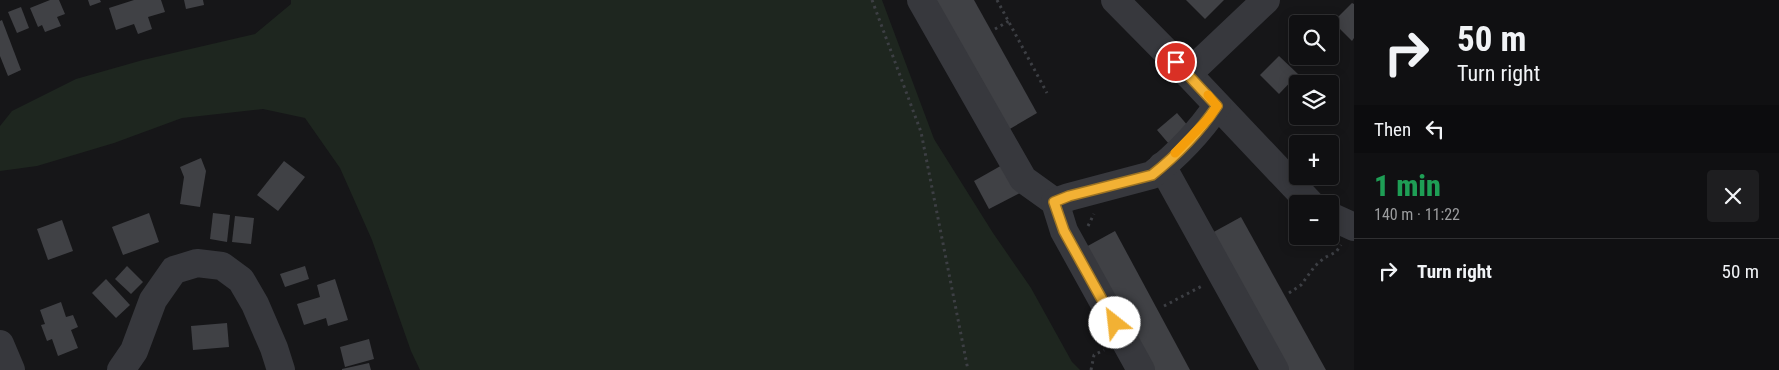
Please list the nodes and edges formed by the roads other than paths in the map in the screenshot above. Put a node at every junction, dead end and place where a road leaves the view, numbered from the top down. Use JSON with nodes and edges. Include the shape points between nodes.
{"nodes":[{"id":1,"x":922,"y":0,"type":"edge"},
{"id":2,"x":1115,"y":0,"type":"edge"},
{"id":3,"x":1266,"y":0,"type":"edge"},
{"id":4,"x":1188,"y":74,"type":"junction"},
{"id":5,"x":1217,"y":106,"type":"junction"},
{"id":6,"x":1162,"y":166,"type":"junction"},
{"id":7,"x":1302,"y":195,"type":"edge"},
{"id":8,"x":1054,"y":202,"type":"junction"},
{"id":9,"x":1339,"y":226,"type":"edge"},
{"id":10,"x":1348,"y":235,"type":"edge"},
{"id":11,"x":0,"y":344,"type":"edge"},
{"id":12,"x":11,"y":370,"type":"edge"},
{"id":13,"x":121,"y":370,"type":"edge"},
{"id":14,"x":281,"y":370,"type":"edge"},
{"id":15,"x":1141,"y":370,"type":"edge"},
{"id":16,"x":1275,"y":370,"type":"edge"}],
"edges":[{"from":1,"to":8,"type":"street","via":[[1023,179]]},
{"from":2,"to":4,"type":"street"},
{"from":3,"to":4,"type":"street"},
{"from":4,"to":5,"type":"street"},
{"from":5,"to":6,"type":"street"},
{"from":5,"to":7,"type":"street"},
{"from":6,"to":8,"type":"street","via":[[1152,175]]},
{"from":6,"to":16,"type":"street"},
{"from":8,"to":15,"type":"street","via":[[1064,231]]},
{"from":9,"to":10,"type":"street"},
{"from":11,"to":12,"type":"street"},
{"from":13,"to":14,"type":"street","via":[[134,351],[153,300],[174,270],[197,263],[222,266],[240,280],[256,304]]}]}
